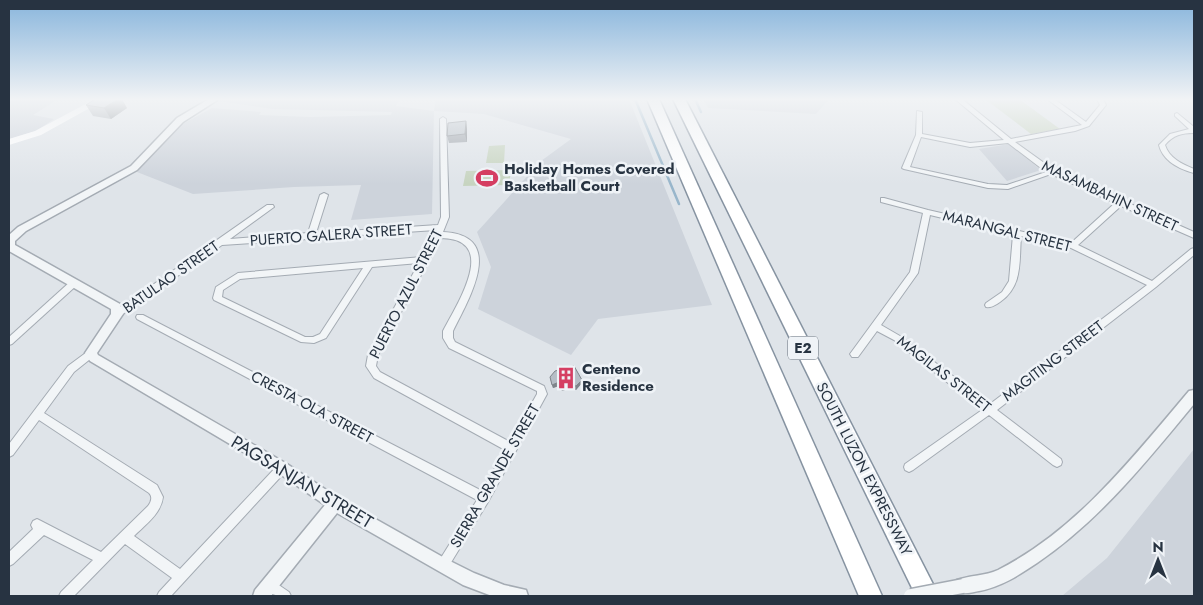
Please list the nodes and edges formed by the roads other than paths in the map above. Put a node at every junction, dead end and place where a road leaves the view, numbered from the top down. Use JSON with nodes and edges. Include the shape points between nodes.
{"nodes":[{"id":1,"x":47,"y":127,"type":"edge"},
{"id":2,"x":173,"y":127,"type":"edge"},
{"id":3,"x":443,"y":127,"type":"edge"},
{"id":4,"x":665,"y":127,"type":"edge"},
{"id":5,"x":693,"y":127,"type":"edge"},
{"id":6,"x":919,"y":127,"type":"edge"},
{"id":7,"x":993,"y":127,"type":"edge"},
{"id":8,"x":1080,"y":127,"type":"edge"},
{"id":9,"x":1194,"y":130,"type":"edge"},
{"id":10,"x":919,"y":135,"type":"junction"},
{"id":11,"x":1010,"y":141,"type":"junction"},
{"id":12,"x":9,"y":142,"type":"edge"},
{"id":13,"x":1194,"y":170,"type":"edge"},
{"id":14,"x":1051,"y":172,"type":"junction"},
{"id":15,"x":324,"y":195,"type":"dead end"},
{"id":16,"x":884,"y":200,"type":"dead end"},
{"id":17,"x":1120,"y":202,"type":"junction"},
{"id":18,"x":270,"y":207,"type":"dead end"},
{"id":19,"x":927,"y":212,"type":"junction"},
{"id":20,"x":439,"y":231,"type":"junction"},
{"id":21,"x":1017,"y":234,"type":"junction"},
{"id":22,"x":1194,"y":234,"type":"edge"},
{"id":23,"x":311,"y":237,"type":"junction"},
{"id":24,"x":9,"y":241,"type":"edge"},
{"id":25,"x":221,"y":242,"type":"junction"},
{"id":26,"x":1073,"y":246,"type":"junction"},
{"id":27,"x":1194,"y":251,"type":"edge"},
{"id":28,"x":423,"y":260,"type":"junction"},
{"id":29,"x":369,"y":265,"type":"junction"},
{"id":30,"x":74,"y":283,"type":"junction"},
{"id":31,"x":1153,"y":285,"type":"junction"},
{"id":32,"x":988,"y":305,"type":"dead end"},
{"id":33,"x":117,"y":314,"type":"junction"},
{"id":34,"x":140,"y":317,"type":"dead end"},
{"id":35,"x":876,"y":326,"type":"junction"},
{"id":36,"x":9,"y":342,"type":"edge"},
{"id":37,"x":92,"y":353,"type":"junction"},
{"id":38,"x":855,"y":354,"type":"dead end"},
{"id":39,"x":1194,"y":395,"type":"edge"},
{"id":40,"x":989,"y":409,"type":"junction"},
{"id":41,"x":37,"y":414,"type":"junction"},
{"id":42,"x":512,"y":448,"type":"junction"},
{"id":43,"x":9,"y":452,"type":"edge"},
{"id":44,"x":1057,"y":462,"type":"dead end"},
{"id":45,"x":909,"y":467,"type":"dead end"},
{"id":46,"x":282,"y":468,"type":"junction"},
{"id":47,"x":484,"y":498,"type":"junction"},
{"id":48,"x":335,"y":504,"type":"junction"},
{"id":49,"x":125,"y":537,"type":"junction"},
{"id":50,"x":103,"y":558,"type":"junction"},
{"id":51,"x":9,"y":560,"type":"edge"},
{"id":52,"x":443,"y":565,"type":"junction"},
{"id":53,"x":181,"y":577,"type":"junction"},
{"id":54,"x":265,"y":591,"type":"edge"},
{"id":55,"x":65,"y":596,"type":"edge"},
{"id":56,"x":164,"y":596,"type":"edge"},
{"id":57,"x":285,"y":596,"type":"edge"},
{"id":58,"x":520,"y":596,"type":"edge"},
{"id":59,"x":871,"y":596,"type":"edge"},
{"id":60,"x":911,"y":596,"type":"edge"},
{"id":61,"x":928,"y":596,"type":"edge"}],
"edges":[{"from":1,"to":12,"type":"main road"},
{"from":2,"to":24,"type":"street","via":[[134,168],[22,229]]},
{"from":3,"to":20,"type":"street","name":"PUERTO AZUL STREET","via":[[445,216]]},
{"from":4,"to":59,"type":"highway","number":"E2"},
{"from":5,"to":61,"type":"highway","name":"SOUTH LUZON EXPRESSWAY","number":"E2"},
{"from":6,"to":10,"type":"street"},
{"from":7,"to":11,"type":"street","name":"MASAMBAHIN STREET"},
{"from":8,"to":11,"type":"street"},
{"from":9,"to":13,"type":"street","via":[[1167,137],[1162,145],[1171,159]]},
{"from":10,"to":11,"type":"street","via":[[970,145]]},
{"from":10,"to":14,"type":"street","via":[[906,168],[988,186],[1008,187]]},
{"from":11,"to":14,"type":"street","name":"MASAMBAHIN STREET"},
{"from":14,"to":17,"type":"street","name":"MASAMBAHIN STREET"},
{"from":15,"to":23,"type":"street"},
{"from":16,"to":19,"type":"street","name":"MARANGAL STREET"},
{"from":17,"to":22,"type":"street","name":"MASAMBAHIN STREET"},
{"from":17,"to":26,"type":"street"},
{"from":18,"to":25,"type":"street","name":"BATULAO STREET"},
{"from":19,"to":21,"type":"street","name":"MARANGAL STREET"},
{"from":19,"to":35,"type":"street","via":[[914,273]]},
{"from":20,"to":23,"type":"street","name":"PUERTO GALERA STREET"},
{"from":20,"to":28,"type":"street","name":"PUERTO AZUL STREET"},
{"from":20,"to":42,"type":"street","name":"SIERRA GRANDE STREET","via":[[466,241],[477,261],[476,272],[448,331],[449,341],[541,389],[542,396]]},
{"from":21,"to":26,"type":"street","name":"MARANGAL STREET"},
{"from":21,"to":32,"type":"street","via":[[1013,281],[1005,294]]},
{"from":23,"to":25,"type":"street","name":"PUERTO GALERA STREET"},
{"from":24,"to":30,"type":"street","via":[[10,247]]},
{"from":25,"to":33,"type":"street","name":"BATULAO STREET"},
{"from":26,"to":31,"type":"street","name":"MARANGAL STREET"},
{"from":27,"to":31,"type":"street","name":"MAGITING STREET"},
{"from":28,"to":29,"type":"street"},
{"from":28,"to":42,"type":"street","name":"PUERTO AZUL STREET","via":[[373,355],[373,371]]},
{"from":29,"to":29,"type":"street","via":[[238,276],[219,289],[217,298],[304,340],[314,340],[323,336]]},
{"from":30,"to":33,"type":"street","via":[[113,303]]},
{"from":30,"to":36,"type":"street"},
{"from":31,"to":40,"type":"street","name":"MAGITING STREET"},
{"from":33,"to":37,"type":"street","name":"BATULAO STREET"},
{"from":34,"to":47,"type":"street","name":"CRESTA OLA STREET"},
{"from":35,"to":38,"type":"street"},
{"from":35,"to":40,"type":"street","name":"MAGILAS STREET","via":[[897,338]]},
{"from":37,"to":41,"type":"street","name":"BATULAO STREET","via":[[71,369]]},
{"from":37,"to":46,"type":"street","name":"PAGSANJAN STREET","via":[[94,358]]},
{"from":39,"to":60,"type":"street","bridge":true,"via":[[1100,504],[1049,548],[989,581]]},
{"from":40,"to":44,"type":"street","name":"MAGILAS STREET"},
{"from":40,"to":45,"type":"street","name":"MAGITING STREET"},
{"from":41,"to":43,"type":"street","name":"BATULAO STREET"},
{"from":41,"to":49,"type":"street","via":[[156,492],[158,497],[152,510]]},
{"from":42,"to":47,"type":"street","name":"SIERRA GRANDE STREET"},
{"from":46,"to":48,"type":"street","name":"PAGSANJAN STREET"},
{"from":46,"to":53,"type":"street"},
{"from":47,"to":52,"type":"street","name":"SIERRA GRANDE STREET"},
{"from":48,"to":52,"type":"street","name":"PAGSANJAN STREET"},
{"from":48,"to":54,"type":"street"},
{"from":49,"to":50,"type":"street"},
{"from":49,"to":53,"type":"street"},
{"from":50,"to":51,"type":"street","via":[[39,527]]},
{"from":50,"to":55,"type":"street"},
{"from":52,"to":58,"type":"street","name":"PAGSANJAN STREET","via":[[469,579]]},
{"from":53,"to":56,"type":"street"},
{"from":54,"to":57,"type":"street"}]}
